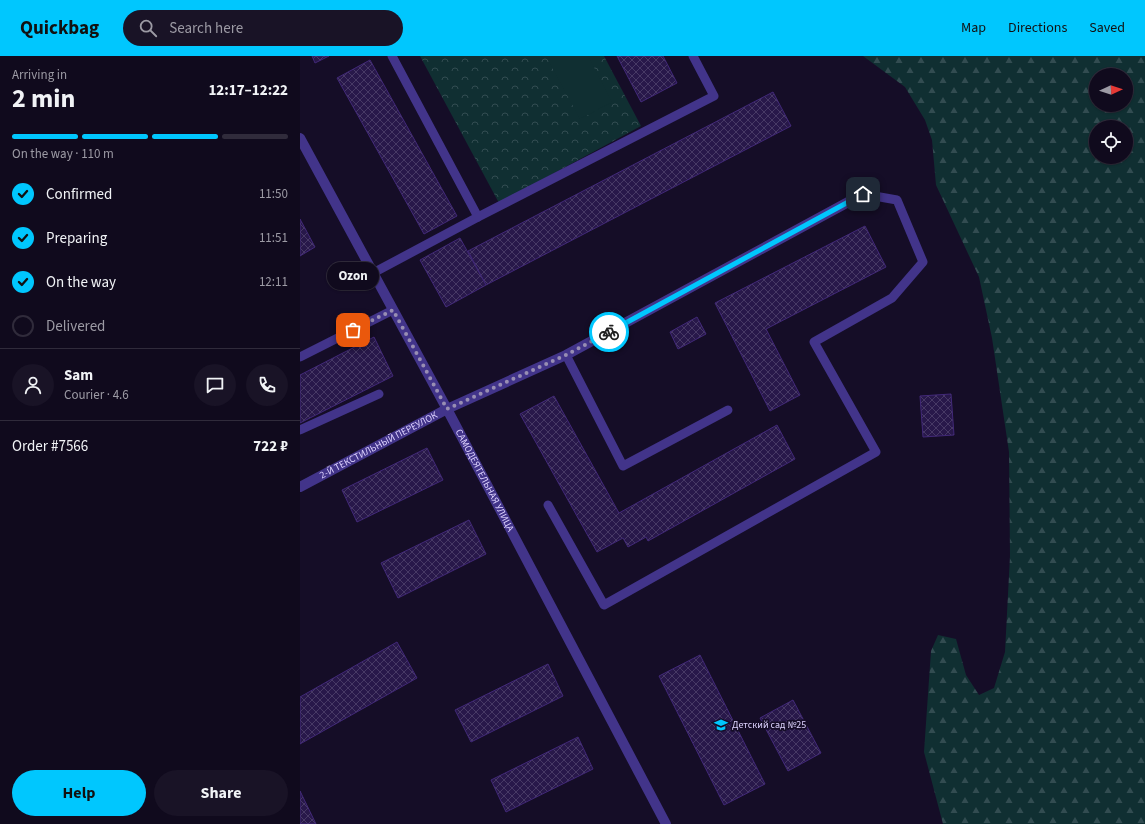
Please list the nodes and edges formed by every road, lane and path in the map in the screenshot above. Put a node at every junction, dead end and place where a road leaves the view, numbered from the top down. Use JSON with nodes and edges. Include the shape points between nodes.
{"nodes":[{"id":1,"x":392,"y":56,"type":"edge"},
{"id":2,"x":693,"y":56,"type":"edge"},
{"id":3,"x":300,"y":138,"type":"edge"},
{"id":4,"x":863,"y":194,"type":"joint"},
{"id":5,"x":478,"y":217,"type":"junction"},
{"id":6,"x":373,"y":273,"type":"junction"},
{"id":7,"x":393,"y":310,"type":"junction"},
{"id":8,"x":566,"y":355,"type":"junction"},
{"id":9,"x":300,"y":357,"type":"edge"},
{"id":10,"x":379,"y":394,"type":"dead end"},
{"id":11,"x":447,"y":409,"type":"junction"},
{"id":12,"x":728,"y":410,"type":"dead end"},
{"id":13,"x":300,"y":430,"type":"edge"},
{"id":14,"x":300,"y":487,"type":"edge"},
{"id":15,"x":548,"y":505,"type":"dead end"},
{"id":16,"x":666,"y":824,"type":"edge"}],
"edges":[{"from":1,"to":5,"type":"lane"},
{"from":2,"to":5,"type":"lane","via":[[714,96]]},
{"from":3,"to":6,"type":"street","name":"САМОДЕЯТЕЛЬНАЯ УЛИЦА"},
{"from":4,"to":8,"type":"street","name":"2-Й ТЕКСТИЛЬНЫЙ ПЕРЕУЛОК"},
{"from":4,"to":15,"type":"lane","via":[[897,200],[923,262],[892,298],[814,342],[876,452],[604,605]]},
{"from":5,"to":6,"type":"lane"},
{"from":6,"to":7,"type":"street","name":"САМОДЕЯТЕЛЬНАЯ УЛИЦА"},
{"from":7,"to":9,"type":"lane"},
{"from":7,"to":11,"type":"street","name":"САМОДЕЯТЕЛЬНАЯ УЛИЦА"},
{"from":8,"to":11,"type":"street","name":"2-Й ТЕКСТИЛЬНЫЙ ПЕРЕУЛОК"},
{"from":8,"to":12,"type":"lane","via":[[624,466]]},
{"from":10,"to":13,"type":"lane"},
{"from":11,"to":14,"type":"street","name":"2-Й ТЕКСТИЛЬНЫЙ ПЕРЕУЛОК"},
{"from":11,"to":16,"type":"street","name":"САМОДЕЯТЕЛЬНАЯ УЛИЦА"}]}
